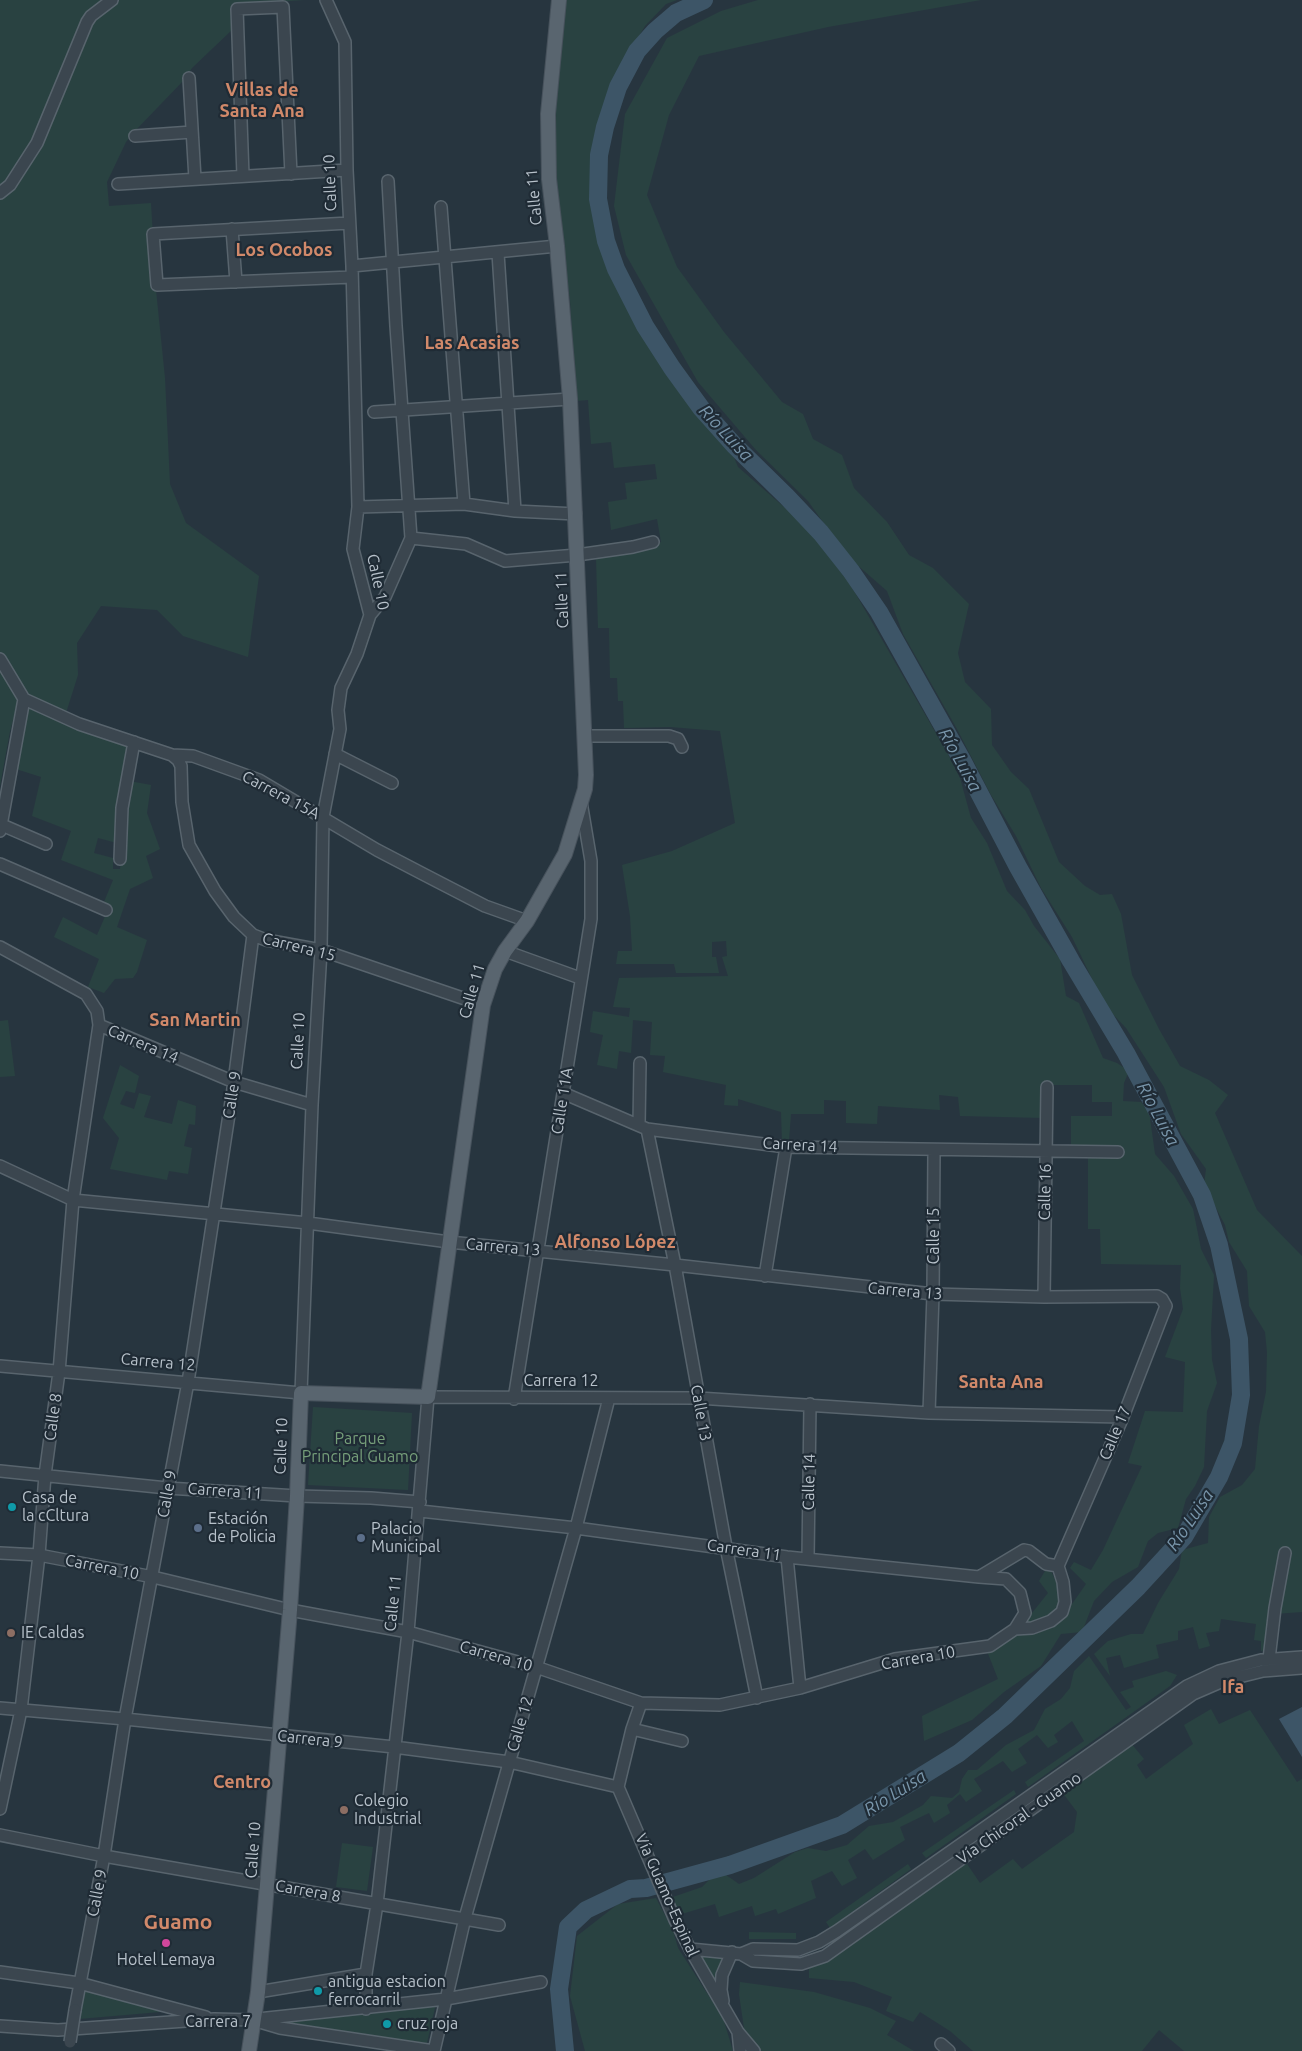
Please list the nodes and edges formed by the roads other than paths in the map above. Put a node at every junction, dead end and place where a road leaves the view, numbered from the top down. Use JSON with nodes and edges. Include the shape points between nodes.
{"nodes":[{"id":1,"x":112,"y":0,"type":"edge"},
{"id":2,"x":326,"y":0,"type":"edge"},
{"id":3,"x":559,"y":0,"type":"edge"},
{"id":4,"x":189,"y":78,"type":"dead end"},
{"id":5,"x":192,"y":132,"type":"junction"},
{"id":6,"x":135,"y":136,"type":"dead end"},
{"id":7,"x":347,"y":170,"type":"junction"},
{"id":8,"x":291,"y":174,"type":"junction"},
{"id":9,"x":243,"y":176,"type":"junction"},
{"id":10,"x":195,"y":179,"type":"junction"},
{"id":11,"x":388,"y":181,"type":"dead end"},
{"id":12,"x":118,"y":184,"type":"dead end"},
{"id":13,"x":0,"y":193,"type":"edge"},
{"id":14,"x":441,"y":207,"type":"dead end"},
{"id":15,"x":349,"y":223,"type":"junction"},
{"id":16,"x":232,"y":229,"type":"junction"},
{"id":17,"x":557,"y":246,"type":"junction"},
{"id":18,"x":498,"y":253,"type":"junction"},
{"id":19,"x":445,"y":257,"type":"junction"},
{"id":20,"x":392,"y":262,"type":"junction"},
{"id":21,"x":352,"y":271,"type":"junction"},
{"id":22,"x":236,"y":282,"type":"junction"},
{"id":23,"x":570,"y":399,"type":"junction"},
{"id":24,"x":508,"y":402,"type":"junction"},
{"id":25,"x":456,"y":407,"type":"junction"},
{"id":26,"x":402,"y":411,"type":"junction"},
{"id":27,"x":374,"y":412,"type":"dead end"},
{"id":28,"x":464,"y":504,"type":"junction"},
{"id":29,"x":358,"y":507,"type":"junction"},
{"id":30,"x":410,"y":507,"type":"junction"},
{"id":31,"x":515,"y":511,"type":"junction"},
{"id":32,"x":576,"y":514,"type":"junction"},
{"id":33,"x":411,"y":538,"type":"junction"},
{"id":34,"x":652,"y":542,"type":"dead end"},
{"id":35,"x":577,"y":555,"type":"junction"},
{"id":36,"x":370,"y":615,"type":"junction"},
{"id":37,"x":0,"y":659,"type":"edge"},
{"id":38,"x":24,"y":699,"type":"junction"},
{"id":39,"x":584,"y":736,"type":"junction"},
{"id":40,"x":134,"y":742,"type":"junction"},
{"id":41,"x":682,"y":747,"type":"dead end"},
{"id":42,"x":335,"y":754,"type":"junction"},
{"id":43,"x":172,"y":755,"type":"junction"},
{"id":44,"x":392,"y":783,"type":"dead end"},
{"id":45,"x":581,"y":802,"type":"junction"},
{"id":46,"x":323,"y":817,"type":"junction"},
{"id":47,"x":1,"y":828,"type":"edge"},
{"id":48,"x":46,"y":844,"type":"dead end"},
{"id":49,"x":120,"y":859,"type":"dead end"},
{"id":50,"x":0,"y":864,"type":"edge"},
{"id":51,"x":106,"y":910,"type":"dead end"},
{"id":52,"x":527,"y":922,"type":"junction"},
{"id":53,"x":253,"y":936,"type":"junction"},
{"id":54,"x":0,"y":946,"type":"edge"},
{"id":55,"x":321,"y":950,"type":"junction"},
{"id":56,"x":505,"y":951,"type":"junction"},
{"id":57,"x":580,"y":978,"type":"junction"},
{"id":58,"x":483,"y":1005,"type":"junction"},
{"id":59,"x":99,"y":1025,"type":"junction"},
{"id":60,"x":640,"y":1063,"type":"dead end"},
{"id":61,"x":234,"y":1082,"type":"junction"},
{"id":62,"x":1047,"y":1087,"type":"dead end"},
{"id":63,"x":563,"y":1093,"type":"junction"},
{"id":64,"x":312,"y":1105,"type":"junction"},
{"id":65,"x":643,"y":1127,"type":"junction"},
{"id":66,"x":786,"y":1147,"type":"junction"},
{"id":67,"x":934,"y":1150,"type":"junction"},
{"id":68,"x":1046,"y":1152,"type":"junction"},
{"id":69,"x":1118,"y":1152,"type":"dead end"},
{"id":70,"x":0,"y":1166,"type":"edge"},
{"id":71,"x":73,"y":1200,"type":"junction"},
{"id":72,"x":213,"y":1215,"type":"junction"},
{"id":73,"x":308,"y":1222,"type":"junction"},
{"id":74,"x":449,"y":1242,"type":"junction"},
{"id":75,"x":537,"y":1250,"type":"junction"},
{"id":76,"x":675,"y":1265,"type":"junction"},
{"id":77,"x":764,"y":1276,"type":"junction"},
{"id":78,"x":933,"y":1294,"type":"junction"},
{"id":79,"x":1044,"y":1297,"type":"junction"},
{"id":80,"x":1162,"y":1299,"type":"joint"},
{"id":81,"x":0,"y":1366,"type":"edge"},
{"id":82,"x":59,"y":1372,"type":"junction"},
{"id":83,"x":188,"y":1382,"type":"junction"},
{"id":84,"x":301,"y":1393,"type":"junction"},
{"id":85,"x":428,"y":1397,"type":"junction"},
{"id":86,"x":609,"y":1398,"type":"junction"},
{"id":87,"x":698,"y":1398,"type":"junction"},
{"id":88,"x":514,"y":1399,"type":"junction"},
{"id":89,"x":810,"y":1404,"type":"junction"},
{"id":90,"x":929,"y":1412,"type":"junction"},
{"id":91,"x":1123,"y":1417,"type":"junction"},
{"id":92,"x":0,"y":1471,"type":"edge"},
{"id":93,"x":45,"y":1475,"type":"junction"},
{"id":94,"x":167,"y":1488,"type":"junction"},
{"id":95,"x":297,"y":1496,"type":"junction"},
{"id":96,"x":420,"y":1506,"type":"junction"},
{"id":97,"x":576,"y":1528,"type":"junction"},
{"id":98,"x":726,"y":1547,"type":"junction"},
{"id":99,"x":0,"y":1553,"type":"edge"},
{"id":100,"x":1286,"y":1554,"type":"dead end"},
{"id":101,"x":39,"y":1555,"type":"junction"},
{"id":102,"x":787,"y":1557,"type":"junction"},
{"id":103,"x":808,"y":1559,"type":"junction"},
{"id":104,"x":1058,"y":1566,"type":"junction"},
{"id":105,"x":153,"y":1577,"type":"junction"},
{"id":106,"x":979,"y":1577,"type":"junction"},
{"id":107,"x":290,"y":1610,"type":"junction"},
{"id":108,"x":1014,"y":1629,"type":"junction"},
{"id":109,"x":408,"y":1632,"type":"junction"},
{"id":110,"x":1302,"y":1657,"type":"edge"},
{"id":111,"x":1264,"y":1663,"type":"junction"},
{"id":112,"x":536,"y":1667,"type":"junction"},
{"id":113,"x":1302,"y":1668,"type":"edge"},
{"id":114,"x":800,"y":1688,"type":"junction"},
{"id":115,"x":757,"y":1698,"type":"junction"},
{"id":116,"x":641,"y":1703,"type":"junction"},
{"id":117,"x":0,"y":1708,"type":"edge"},
{"id":118,"x":21,"y":1710,"type":"junction"},
{"id":119,"x":125,"y":1719,"type":"junction"},
{"id":120,"x":632,"y":1729,"type":"junction"},
{"id":121,"x":279,"y":1736,"type":"junction"},
{"id":122,"x":682,"y":1741,"type":"dead end"},
{"id":123,"x":394,"y":1747,"type":"junction"},
{"id":124,"x":1110,"y":1747,"type":"junction"},
{"id":125,"x":509,"y":1762,"type":"junction"},
{"id":126,"x":618,"y":1787,"type":"junction"},
{"id":127,"x":1030,"y":1796,"type":"junction"},
{"id":128,"x":1037,"y":1806,"type":"junction"},
{"id":129,"x":0,"y":1809,"type":"edge"},
{"id":130,"x":0,"y":1835,"type":"edge"},
{"id":131,"x":104,"y":1856,"type":"junction"},
{"id":132,"x":930,"y":1866,"type":"junction"},
{"id":133,"x":938,"y":1877,"type":"junction"},
{"id":134,"x":268,"y":1884,"type":"junction"},
{"id":135,"x":377,"y":1904,"type":"junction"},
{"id":136,"x":465,"y":1918,"type":"junction"},
{"id":137,"x":499,"y":1925,"type":"dead end"},
{"id":138,"x":690,"y":1949,"type":"junction"},
{"id":139,"x":736,"y":1953,"type":"junction"},
{"id":140,"x":0,"y":1972,"type":"edge"},
{"id":141,"x":366,"y":1974,"type":"junction"},
{"id":142,"x":542,"y":1982,"type":"dead end"},
{"id":143,"x":79,"y":1983,"type":"junction"},
{"id":144,"x":258,"y":1992,"type":"junction"},
{"id":145,"x":446,"y":1999,"type":"junction"},
{"id":146,"x":724,"y":2005,"type":"junction"},
{"id":147,"x":366,"y":2009,"type":"junction"},
{"id":148,"x":214,"y":2020,"type":"junction"},
{"id":149,"x":253,"y":2020,"type":"junction"},
{"id":150,"x":0,"y":2026,"type":"edge"},
{"id":151,"x":738,"y":2032,"type":"junction"},
{"id":152,"x":69,"y":2046,"type":"edge"},
{"id":153,"x":249,"y":2051,"type":"edge"},
{"id":154,"x":434,"y":2051,"type":"edge"},
{"id":155,"x":740,"y":2051,"type":"edge"},
{"id":156,"x":754,"y":2051,"type":"edge"}],
"edges":[{"from":1,"to":13,"type":"street","via":[[86,22],[37,144],[10,185]]},
{"from":2,"to":7,"type":"street","name":"Calle 10","via":[[345,42]]},
{"from":3,"to":17,"type":"main road","name":"Calle 11","via":[[548,114],[549,179]]},
{"from":4,"to":5,"type":"street"},
{"from":5,"to":6,"type":"street"},
{"from":5,"to":10,"type":"street"},
{"from":7,"to":8,"type":"street"},
{"from":7,"to":15,"type":"street","name":"Calle 10"},
{"from":8,"to":9,"type":"street"},
{"from":8,"to":9,"type":"street","via":[[283,7],[237,9]]},
{"from":9,"to":10,"type":"street"},
{"from":10,"to":12,"type":"street"},
{"from":11,"to":20,"type":"street"},
{"from":14,"to":19,"type":"street"},
{"from":15,"to":16,"type":"street"},
{"from":15,"to":21,"type":"street","name":"Calle 10"},
{"from":16,"to":22,"type":"street"},
{"from":16,"to":22,"type":"street","via":[[153,234],[157,285]]},
{"from":17,"to":18,"type":"street"},
{"from":17,"to":23,"type":"main road","name":"Calle 11"},
{"from":18,"to":19,"type":"street"},
{"from":18,"to":24,"type":"street"},
{"from":19,"to":20,"type":"street"},
{"from":19,"to":25,"type":"street"},
{"from":20,"to":21,"type":"street"},
{"from":20,"to":26,"type":"street"},
{"from":21,"to":22,"type":"street"},
{"from":21,"to":29,"type":"street","name":"Calle 10"},
{"from":23,"to":24,"type":"street"},
{"from":23,"to":32,"type":"main road","name":"Calle 11"},
{"from":24,"to":25,"type":"street"},
{"from":24,"to":31,"type":"street"},
{"from":25,"to":26,"type":"street"},
{"from":25,"to":28,"type":"street"},
{"from":26,"to":27,"type":"street"},
{"from":26,"to":30,"type":"street"},
{"from":28,"to":30,"type":"street"},
{"from":28,"to":31,"type":"street"},
{"from":29,"to":30,"type":"street"},
{"from":29,"to":36,"type":"street","name":"Calle 10","via":[[353,549]]},
{"from":30,"to":33,"type":"street"},
{"from":31,"to":32,"type":"street"},
{"from":32,"to":35,"type":"main road","name":"Calle 11"},
{"from":33,"to":35,"type":"street","via":[[466,544],[506,561]]},
{"from":33,"to":36,"type":"street","via":[[385,596]]},
{"from":34,"to":35,"type":"street"},
{"from":35,"to":39,"type":"main road","name":"Calle 11"},
{"from":36,"to":42,"type":"street","name":"Calle 10","via":[[341,688],[340,729]]},
{"from":37,"to":38,"type":"street"},
{"from":38,"to":40,"type":"street","name":"Carrera 15A","via":[[78,724]]},
{"from":38,"to":47,"type":"street"},
{"from":39,"to":41,"type":"street","via":[[669,736],[678,739]]},
{"from":39,"to":45,"type":"main road","name":"Calle 11","via":[[586,775]]},
{"from":40,"to":43,"type":"street","name":"Carrera 15A"},
{"from":40,"to":49,"type":"street","via":[[122,808]]},
{"from":42,"to":44,"type":"street"},
{"from":42,"to":46,"type":"street","name":"Calle 10"},
{"from":43,"to":46,"type":"street","name":"Carrera 15A","via":[[193,756],[259,780]]},
{"from":43,"to":53,"type":"street","name":"Carrera 15","via":[[181,766],[182,802],[189,845],[215,891]]},
{"from":45,"to":52,"type":"main road","name":"Calle 11","via":[[564,854]]},
{"from":45,"to":57,"type":"street","name":"Calle 11A","via":[[592,891]]},
{"from":46,"to":52,"type":"street","name":"Carrera 15A","via":[[377,850],[485,906]]},
{"from":46,"to":55,"type":"street","name":"Calle 10"},
{"from":47,"to":48,"type":"street"},
{"from":50,"to":51,"type":"street"},
{"from":52,"to":56,"type":"main road","name":"Calle 11"},
{"from":53,"to":55,"type":"street","name":"Carrera 15"},
{"from":53,"to":61,"type":"street","name":"Calle 9"},
{"from":54,"to":59,"type":"street","name":"Carrera 14","via":[[86,994],[97,1011]]},
{"from":55,"to":58,"type":"street","name":"Carrera 15"},
{"from":55,"to":64,"type":"street","name":"Calle 10"},
{"from":56,"to":57,"type":"street"},
{"from":56,"to":58,"type":"main road","name":"Calle 11"},
{"from":57,"to":63,"type":"street","name":"Calle 11A"},
{"from":58,"to":74,"type":"main road","name":"Calle 11"},
{"from":59,"to":61,"type":"street","name":"Carrera 14"},
{"from":59,"to":71,"type":"street","name":"Calle 8"},
{"from":60,"to":65,"type":"street","name":"Calle 13"},
{"from":61,"to":64,"type":"street","name":"Carrera 14"},
{"from":61,"to":72,"type":"street","name":"Calle 9"},
{"from":62,"to":68,"type":"street","name":"Calle 16"},
{"from":63,"to":65,"type":"street","name":"Carrera 14"},
{"from":63,"to":75,"type":"street","name":"Calle 11A"},
{"from":64,"to":73,"type":"street","name":"Calle 10"},
{"from":65,"to":66,"type":"street","name":"Carrera 14"},
{"from":65,"to":76,"type":"street","name":"Calle 13"},
{"from":66,"to":67,"type":"street","name":"Carrera 14"},
{"from":66,"to":77,"type":"street"},
{"from":67,"to":68,"type":"street","name":"Carrera 14"},
{"from":67,"to":78,"type":"street","name":"Calle 15"},
{"from":68,"to":69,"type":"street"},
{"from":68,"to":79,"type":"street","name":"Calle 16"},
{"from":70,"to":71,"type":"street","name":"Carrera 13"},
{"from":71,"to":72,"type":"street","name":"Carrera 13"},
{"from":71,"to":82,"type":"street","name":"Calle 8"},
{"from":72,"to":73,"type":"street","name":"Carrera 13"},
{"from":72,"to":83,"type":"street","name":"Calle 9"},
{"from":73,"to":74,"type":"street","name":"Carrera 13"},
{"from":73,"to":84,"type":"street","name":"Calle 10"},
{"from":74,"to":75,"type":"street","name":"Carrera 13"},
{"from":74,"to":85,"type":"main road","name":"Calle 11"},
{"from":75,"to":76,"type":"street","name":"Carrera 13"},
{"from":75,"to":88,"type":"street","name":"Calle 11A"},
{"from":76,"to":77,"type":"street","name":"Carrera 13"},
{"from":76,"to":87,"type":"street","name":"Calle 13"},
{"from":77,"to":78,"type":"street","name":"Carrera 13"},
{"from":78,"to":79,"type":"street","name":"Carrera 13"},
{"from":78,"to":90,"type":"street","name":"Calle 15"},
{"from":79,"to":80,"type":"street","name":"Carrera 13","via":[[1157,1296]]},
{"from":80,"to":91,"type":"street","name":"Calle 17","via":[[1166,1306]]},
{"from":81,"to":82,"type":"street","name":"Carrera 12"},
{"from":82,"to":83,"type":"street","name":"Carrera 12"},
{"from":82,"to":93,"type":"street","name":"Calle 8"},
{"from":83,"to":84,"type":"street","name":"Carrera 12"},
{"from":83,"to":94,"type":"street","name":"Calle 9"},
{"from":84,"to":85,"type":"main road","name":"Carrera 12"},
{"from":84,"to":95,"type":"main road","name":"Calle 10"},
{"from":85,"to":88,"type":"street","name":"Carrera 12"},
{"from":85,"to":96,"type":"street","name":"Calle 11"},
{"from":86,"to":87,"type":"street","name":"Carrera 12"},
{"from":86,"to":88,"type":"street","name":"Carrera 12"},
{"from":86,"to":97,"type":"street","name":"Calle 12"},
{"from":87,"to":89,"type":"street","name":"Carrera 12"},
{"from":87,"to":98,"type":"street","name":"Calle 13"},
{"from":89,"to":90,"type":"street","name":"Carrera 12"},
{"from":89,"to":103,"type":"street","name":"Calle 14"},
{"from":90,"to":91,"type":"street","name":"Carrera 12"},
{"from":91,"to":104,"type":"street","name":"Calle 17"},
{"from":92,"to":93,"type":"street","name":"Carrera 11"},
{"from":93,"to":94,"type":"street","name":"Carrera 11"},
{"from":93,"to":101,"type":"street","name":"Calle 8"},
{"from":94,"to":95,"type":"street","name":"Carrera 11"},
{"from":94,"to":105,"type":"street","name":"Calle 9"},
{"from":95,"to":96,"type":"street","name":"Carrera 11","via":[[371,1498]]},
{"from":95,"to":107,"type":"main road","name":"Calle 10"},
{"from":96,"to":97,"type":"street","name":"Carrera 11"},
{"from":96,"to":109,"type":"street","name":"Calle 11"},
{"from":97,"to":98,"type":"street","name":"Carrera 11"},
{"from":97,"to":112,"type":"street","name":"Calle 12"},
{"from":98,"to":102,"type":"street","name":"Carrera 11"},
{"from":98,"to":115,"type":"street","name":"Calle 13"},
{"from":99,"to":101,"type":"street","name":"Carrera 10"},
{"from":100,"to":111,"type":"street"},
{"from":101,"to":105,"type":"street","name":"Carrera 10"},
{"from":101,"to":118,"type":"street","name":"Calle 8"},
{"from":102,"to":103,"type":"street","name":"Carrera 11"},
{"from":102,"to":114,"type":"street"},
{"from":103,"to":106,"type":"street","name":"Carrera 11"},
{"from":104,"to":106,"type":"street","via":[[1046,1564],[1024,1550]]},
{"from":104,"to":108,"type":"street","via":[[1065,1602],[1062,1612],[1051,1621],[1032,1628]]},
{"from":105,"to":107,"type":"street","name":"Carrera 10"},
{"from":105,"to":119,"type":"street","name":"Calle 9"},
{"from":106,"to":108,"type":"street","name":"Carrera 11","via":[[1006,1579],[1020,1593],[1025,1613]]},
{"from":107,"to":109,"type":"street","name":"Carrera 10"},
{"from":107,"to":121,"type":"main road","name":"Calle 10"},
{"from":108,"to":114,"type":"street","name":"Carrera 10","via":[[990,1646],[896,1658]]},
{"from":109,"to":112,"type":"street","name":"Carrera 10"},
{"from":109,"to":123,"type":"street","name":"Calle 11"},
{"from":110,"to":111,"type":"street","name":"Vía Chicoral - Guamo"},
{"from":111,"to":113,"type":"street","name":"Vía Chicoral - Guamo"},
{"from":111,"to":124,"type":"street","name":"Vía Chicoral - Guamo","via":[[1219,1671],[1187,1686],[1168,1706]]},
{"from":112,"to":116,"type":"street","name":"Carrera 10"},
{"from":112,"to":125,"type":"street","name":"Calle 12"},
{"from":114,"to":115,"type":"street","name":"Carrera 10"},
{"from":115,"to":116,"type":"street","name":"Carrera 10","via":[[720,1705]]},
{"from":116,"to":120,"type":"street"},
{"from":117,"to":118,"type":"street","name":"Carrera 9"},
{"from":118,"to":119,"type":"street","name":"Carrera 9"},
{"from":118,"to":129,"type":"street","name":"Calle 8"},
{"from":119,"to":121,"type":"street","name":"Carrera 9"},
{"from":119,"to":131,"type":"street","name":"Calle 9"},
{"from":120,"to":122,"type":"street"},
{"from":120,"to":126,"type":"street"},
{"from":121,"to":123,"type":"street","name":"Carrera 9"},
{"from":121,"to":134,"type":"main road","name":"Calle 10"},
{"from":123,"to":125,"type":"street","name":"Carrera 9"},
{"from":123,"to":135,"type":"street","name":"Calle 11"},
{"from":124,"to":127,"type":"street","name":"Vía Chicoral - Guamo"},
{"from":124,"to":128,"type":"street","name":"Vía Chicoral - Guamo"},
{"from":125,"to":126,"type":"street","name":"Carrera 9"},
{"from":125,"to":136,"type":"street","name":"Calle 12"},
{"from":126,"to":138,"type":"street","name":"Vía Guamo-Espinal"},
{"from":127,"to":128,"type":"street"},
{"from":127,"to":132,"type":"street","name":"Vía Chicoral - Guamo"},
{"from":128,"to":133,"type":"street","name":"Vía Chicoral - Guamo"},
{"from":130,"to":131,"type":"street","name":"Carrera 8"},
{"from":131,"to":134,"type":"street","name":"Carrera 8"},
{"from":131,"to":143,"type":"street","name":"Calle 9"},
{"from":132,"to":133,"type":"street"},
{"from":132,"to":139,"type":"street","name":"Vía Chicoral - Guamo","via":[[819,1942],[798,1950],[752,1949]]},
{"from":133,"to":139,"type":"street","name":"Vía Chicoral - Guamo","via":[[845,1943],[814,1960],[801,1964],[753,1961]]},
{"from":134,"to":135,"type":"street","name":"Carrera 8"},
{"from":134,"to":144,"type":"main road","name":"Calle 10"},
{"from":135,"to":136,"type":"street","name":"Carrera 8"},
{"from":135,"to":141,"type":"street","name":"Calle 11"},
{"from":136,"to":137,"type":"street","name":"Carrera 8"},
{"from":136,"to":145,"type":"street","name":"Calle 12"},
{"from":138,"to":139,"type":"street","name":"Vía Chicoral - Guamo"},
{"from":138,"to":146,"type":"street","name":"Vía Guamo-Espinal"},
{"from":139,"to":146,"type":"street","via":[[722,1975]]},
{"from":140,"to":143,"type":"street"},
{"from":141,"to":144,"type":"street"},
{"from":141,"to":147,"type":"street","name":"Calle 11"},
{"from":142,"to":145,"type":"street"},
{"from":143,"to":148,"type":"street"},
{"from":143,"to":152,"type":"street","name":"Calle 9","bridge":true},
{"from":144,"to":149,"type":"main road","name":"Calle 10"},
{"from":145,"to":147,"type":"street"},
{"from":145,"to":154,"type":"street","name":"Calle 12"},
{"from":146,"to":151,"type":"street","name":"Vía Guamo-Espinal"},
{"from":147,"to":149,"type":"street"},
{"from":148,"to":149,"type":"street","name":"Carrera 7"},
{"from":148,"to":150,"type":"street","name":"Carrera 7","via":[[58,2030]]},
{"from":149,"to":153,"type":"main road","name":"Calle 10"},
{"from":149,"to":154,"type":"street","name":"Carrera 7","via":[[280,2028]]},
{"from":151,"to":155,"type":"street"},
{"from":151,"to":156,"type":"street","name":"Vía Guamo-Espinal"}]}
